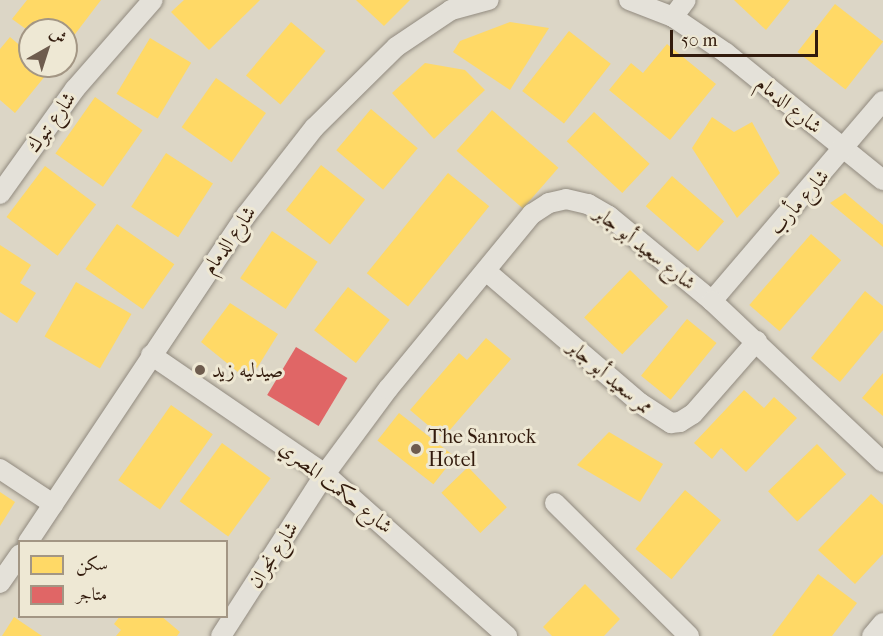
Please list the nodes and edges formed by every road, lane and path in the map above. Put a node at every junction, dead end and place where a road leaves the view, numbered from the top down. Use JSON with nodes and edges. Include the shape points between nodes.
{"nodes":[{"id":1,"x":153,"y":0,"type":"edge"},
{"id":2,"x":489,"y":0,"type":"edge"},
{"id":3,"x":629,"y":0,"type":"edge"},
{"id":4,"x":686,"y":0,"type":"edge"},
{"id":5,"x":673,"y":17,"type":"junction"},
{"id":6,"x":883,"y":101,"type":"edge"},
{"id":7,"x":844,"y":150,"type":"junction"},
{"id":8,"x":883,"y":180,"type":"edge"},
{"id":9,"x":0,"y":194,"type":"edge"},
{"id":10,"x":486,"y":271,"type":"junction"},
{"id":11,"x":712,"y":301,"type":"junction"},
{"id":12,"x":757,"y":341,"type":"junction"},
{"id":13,"x":151,"y":356,"type":"junction"},
{"id":14,"x":883,"y":462,"type":"edge"},
{"id":15,"x":0,"y":469,"type":"edge"},
{"id":16,"x":325,"y":474,"type":"junction"},
{"id":17,"x":53,"y":504,"type":"junction"},
{"id":18,"x":555,"y":504,"type":"dead end"},
{"id":19,"x":29,"y":540,"type":"edge"},
{"id":20,"x":18,"y":557,"type":"edge"},
{"id":21,"x":0,"y":583,"type":"edge"},
{"id":22,"x":883,"y":623,"type":"edge"},
{"id":23,"x":221,"y":636,"type":"edge"},
{"id":24,"x":507,"y":636,"type":"edge"},
{"id":25,"x":688,"y":636,"type":"edge"},
{"id":26,"x":872,"y":636,"type":"edge"}],
"edges":[{"from":1,"to":9,"type":"street","name":"شارع تبوك","via":[[75,89]]},
{"from":2,"to":13,"type":"street","name":"شارع الدمام","via":[[451,10],[419,31],[372,67],[336,104],[247,214]]},
{"from":3,"to":5,"type":"street","name":"شارع الدمام"},
{"from":4,"to":5,"type":"street"},
{"from":5,"to":7,"type":"street","name":"شارع الدمام","via":[[726,53]]},
{"from":6,"to":7,"type":"street","name":"شارع مأرب"},
{"from":7,"to":8,"type":"street","name":"شارع الدمام"},
{"from":7,"to":11,"type":"street","name":"شارع مأرب"},
{"from":10,"to":11,"type":"street","name":"شارع سعيد أبو جابر","via":[[532,214],[549,203],[566,199],[588,204],[609,216]]},
{"from":10,"to":12,"type":"street","name":"ممر سعيد أبو جابر","via":[[640,404],[670,423],[693,414]]},
{"from":10,"to":16,"type":"street","name":"شارع سعيد أبو جابر","via":[[388,388]]},
{"from":11,"to":12,"type":"street","name":"شارع سعيد أبو جابر"},
{"from":12,"to":14,"type":"street","name":"شارع سعيد أبو جابر"},
{"from":13,"to":16,"type":"street","name":"شارع حكمت المصري"},
{"from":13,"to":17,"type":"street","name":"شارع الدمام"},
{"from":15,"to":17,"type":"street"},
{"from":16,"to":23,"type":"street","name":"شارع نجران"},
{"from":16,"to":24,"type":"street","name":"شارع حكمت المصري"},
{"from":17,"to":19,"type":"street","name":"شارع الدمام"},
{"from":18,"to":25,"type":"street"},
{"from":20,"to":21,"type":"street"},
{"from":22,"to":26,"type":"street"}]}
